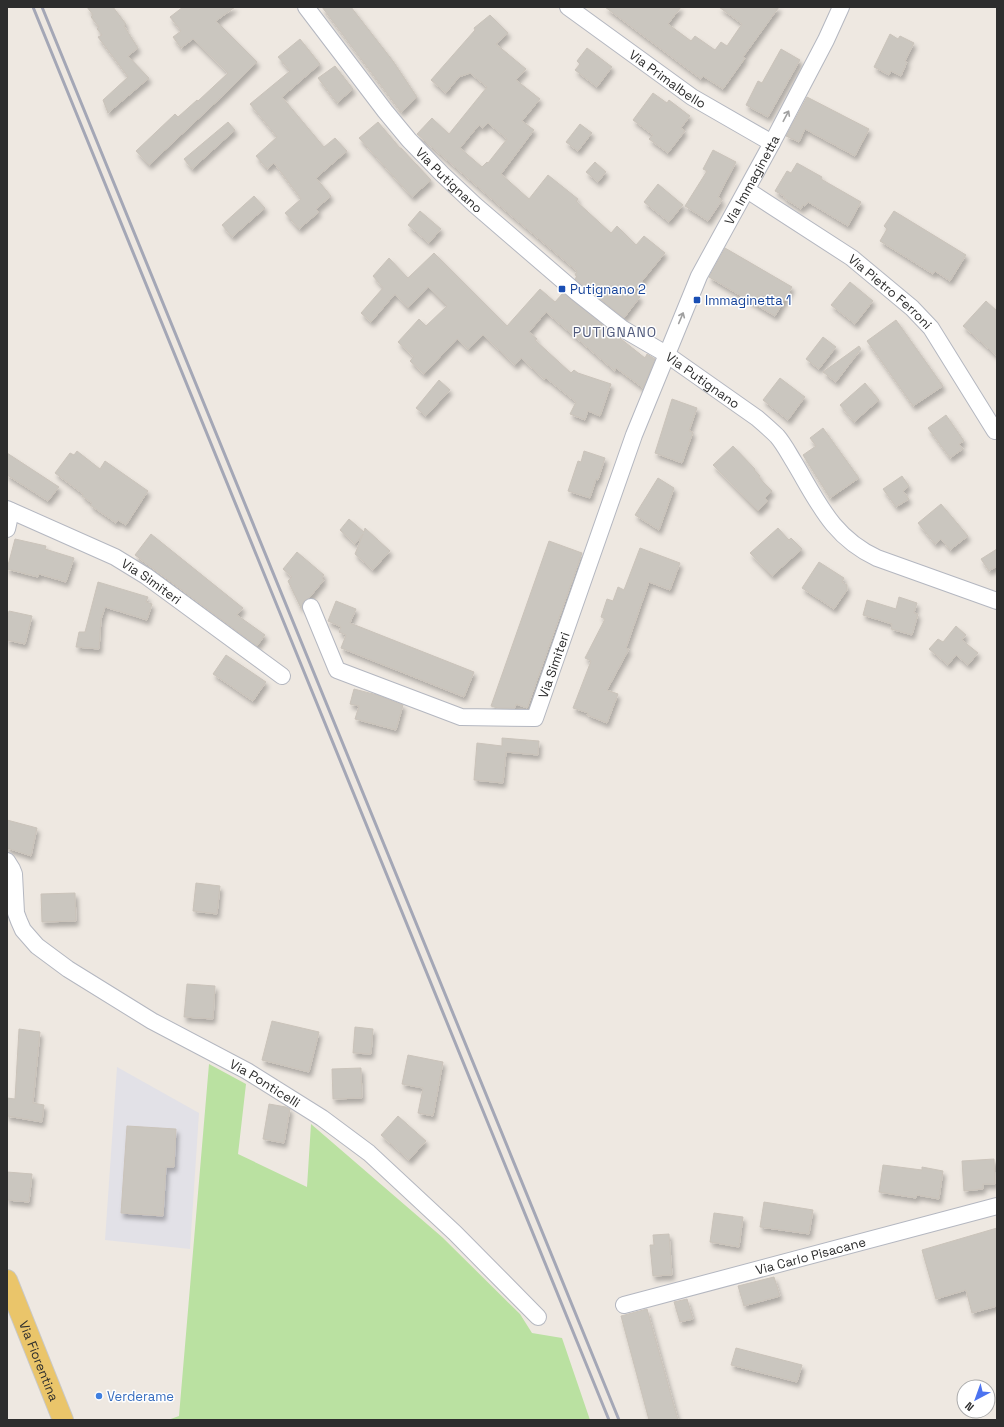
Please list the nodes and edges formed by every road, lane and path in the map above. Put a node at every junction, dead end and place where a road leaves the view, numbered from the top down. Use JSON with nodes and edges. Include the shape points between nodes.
{"nodes":[{"id":1,"x":306,"y":7,"type":"edge"},
{"id":2,"x":568,"y":7,"type":"edge"},
{"id":3,"x":841,"y":7,"type":"edge"},
{"id":4,"x":772,"y":143,"type":"junction"},
{"id":5,"x":747,"y":190,"type":"junction"},
{"id":6,"x":666,"y":354,"type":"junction"},
{"id":7,"x":995,"y":431,"type":"dead end"},
{"id":8,"x":9,"y":510,"type":"edge"},
{"id":9,"x":7,"y":529,"type":"edge"},
{"id":10,"x":997,"y":601,"type":"edge"},
{"id":11,"x":311,"y":608,"type":"dead end"},
{"id":12,"x":282,"y":676,"type":"dead end"},
{"id":13,"x":7,"y":861,"type":"edge"},
{"id":14,"x":997,"y":1206,"type":"edge"},
{"id":15,"x":7,"y":1280,"type":"edge"},
{"id":16,"x":624,"y":1304,"type":"dead end"},
{"id":17,"x":538,"y":1317,"type":"dead end"},
{"id":18,"x":63,"y":1420,"type":"edge"}],
"edges":[{"from":1,"to":6,"type":"street","name":"Via Putignano","via":[[385,111],[442,174],[491,219],[622,329]]},
{"from":2,"to":4,"type":"street","name":"Via Primalbello","via":[[692,97]]},
{"from":4,"to":3,"type":"street","name":"Via Immaginetta","one_way":true},
{"from":4,"to":5,"type":"street","name":"Via Immaginetta"},
{"from":6,"to":5,"type":"street","name":"Via Immaginetta","one_way":true,"via":[[699,276]]},
{"from":5,"to":7,"type":"street","name":"Via Pietro Ferroni","via":[[852,258],[912,308],[931,328]]},
{"from":6,"to":10,"type":"street","name":"Via Putignano","via":[[757,418],[778,437],[822,510],[832,524],[853,544],[877,558]]},
{"from":6,"to":11,"type":"street","name":"Via Simiteri","via":[[634,435],[535,718],[461,717],[337,670]]},
{"from":8,"to":9,"type":"street"},
{"from":8,"to":12,"type":"street","name":"Via Simiteri","via":[[115,557],[146,576]]},
{"from":13,"to":17,"type":"street","name":"Via Ponticelli","via":[[14,874],[18,921],[37,946],[68,969],[152,1021],[247,1071],[322,1118],[369,1153]]},
{"from":14,"to":16,"type":"street","name":"Via Carlo Pisacane"},
{"from":15,"to":18,"type":"main road","name":"Via Fiorentina"}]}
